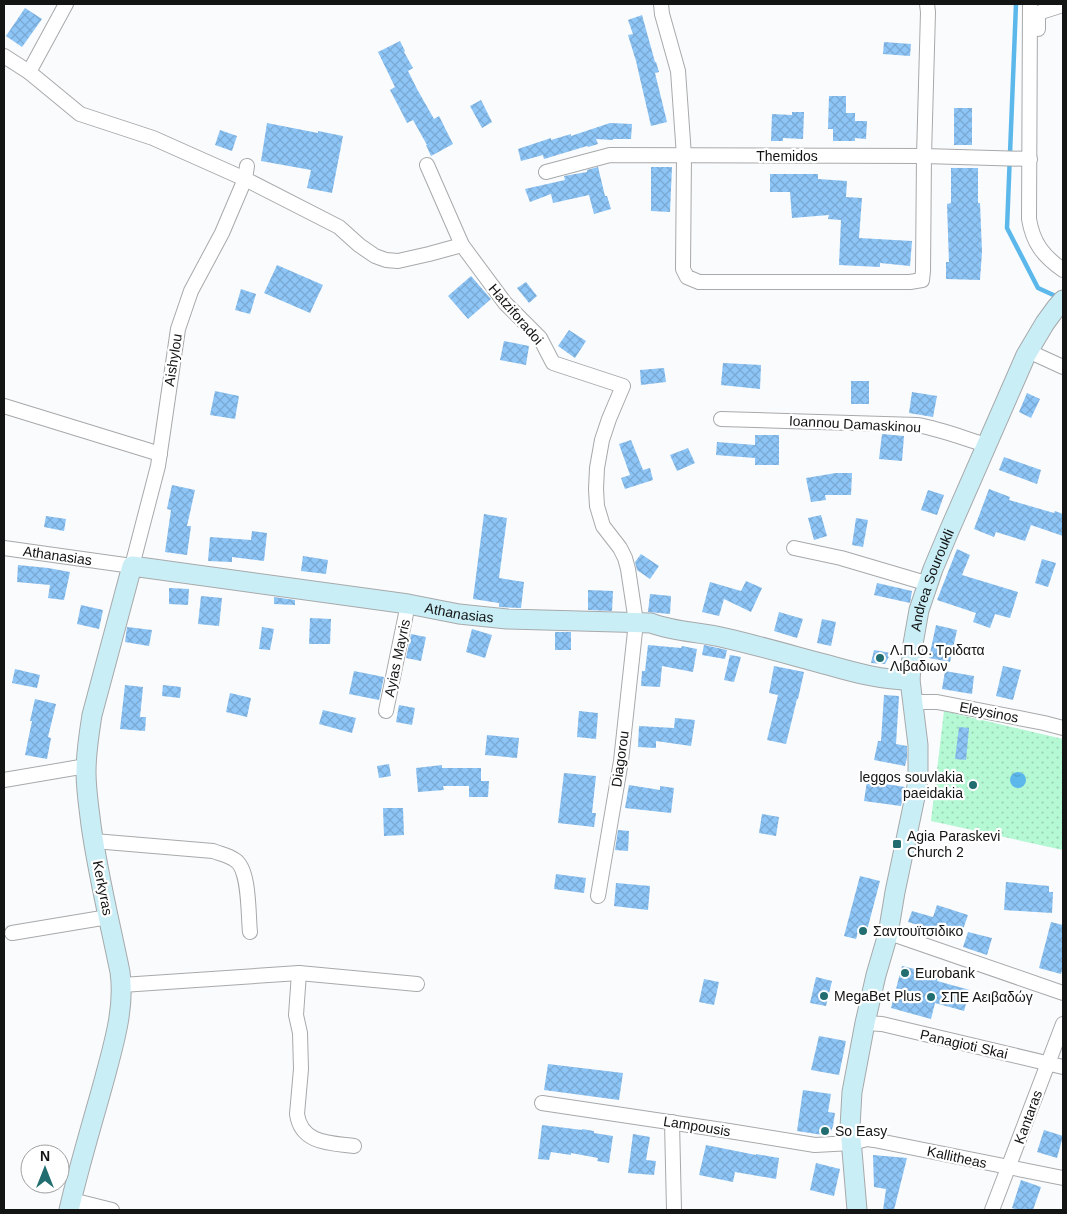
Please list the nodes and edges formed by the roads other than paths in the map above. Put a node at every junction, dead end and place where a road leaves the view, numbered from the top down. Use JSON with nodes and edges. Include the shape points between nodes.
{"nodes":[{"id":1,"x":66,"y":4,"type":"edge"},
{"id":2,"x":661,"y":4,"type":"edge"},
{"id":3,"x":927,"y":4,"type":"edge"},
{"id":4,"x":1030,"y":4,"type":"edge"},
{"id":5,"x":1063,"y":5,"type":"edge"},
{"id":6,"x":4,"y":56,"type":"edge"},
{"id":7,"x":29,"y":72,"type":"junction"},
{"id":8,"x":1037,"y":109,"type":"dead end"},
{"id":9,"x":684,"y":156,"type":"junction"},
{"id":10,"x":924,"y":156,"type":"junction"},
{"id":11,"x":1025,"y":158,"type":"junction"},
{"id":12,"x":427,"y":165,"type":"dead end"},
{"id":13,"x":246,"y":172,"type":"junction"},
{"id":14,"x":546,"y":172,"type":"dead end"},
{"id":15,"x":462,"y":245,"type":"junction"},
{"id":16,"x":1063,"y":270,"type":"edge"},
{"id":17,"x":1059,"y":304,"type":"edge"},
{"id":18,"x":1028,"y":351,"type":"junction"},
{"id":19,"x":1063,"y":367,"type":"edge"},
{"id":20,"x":4,"y":406,"type":"edge"},
{"id":21,"x":720,"y":418,"type":"dead end"},
{"id":22,"x":986,"y":445,"type":"junction"},
{"id":23,"x":160,"y":454,"type":"junction"},
{"id":24,"x":4,"y":548,"type":"edge"},
{"id":25,"x":794,"y":548,"type":"dead end"},
{"id":26,"x":132,"y":566,"type":"junction"},
{"id":27,"x":929,"y":584,"type":"junction"},
{"id":28,"x":408,"y":604,"type":"junction"},
{"id":29,"x":636,"y":622,"type":"junction"},
{"id":30,"x":910,"y":680,"type":"junction"},
{"id":31,"x":914,"y":706,"type":"junction"},
{"id":32,"x":386,"y":711,"type":"dead end"},
{"id":33,"x":1063,"y":728,"type":"edge"},
{"id":34,"x":86,"y":766,"type":"junction"},
{"id":35,"x":4,"y":780,"type":"edge"},
{"id":36,"x":94,"y":841,"type":"junction"},
{"id":37,"x":598,"y":896,"type":"dead end"},
{"id":38,"x":108,"y":917,"type":"junction"},
{"id":39,"x":250,"y":932,"type":"dead end"},
{"id":40,"x":12,"y":933,"type":"dead end"},
{"id":41,"x":888,"y":934,"type":"junction"},
{"id":42,"x":299,"y":973,"type":"junction"},
{"id":43,"x":417,"y":984,"type":"dead end"},
{"id":44,"x":122,"y":985,"type":"junction"},
{"id":45,"x":1063,"y":993,"type":"edge"},
{"id":46,"x":864,"y":1023,"type":"junction"},
{"id":47,"x":1063,"y":1024,"type":"edge"},
{"id":48,"x":1048,"y":1063,"type":"junction"},
{"id":49,"x":1063,"y":1067,"type":"edge"},
{"id":50,"x":542,"y":1103,"type":"dead end"},
{"id":51,"x":672,"y":1122,"type":"junction"},
{"id":52,"x":852,"y":1143,"type":"junction"},
{"id":53,"x":354,"y":1146,"type":"dead end"},
{"id":54,"x":1009,"y":1168,"type":"junction"},
{"id":55,"x":1063,"y":1178,"type":"edge"},
{"id":56,"x":70,"y":1205,"type":"edge"},
{"id":57,"x":112,"y":1210,"type":"edge"},
{"id":58,"x":674,"y":1210,"type":"edge"},
{"id":59,"x":857,"y":1210,"type":"edge"},
{"id":60,"x":992,"y":1210,"type":"edge"}],
"edges":[{"from":1,"to":7,"type":"street"},
{"from":2,"to":9,"type":"street","via":[[678,71]]},
{"from":3,"to":10,"type":"street"},
{"from":4,"to":11,"type":"street"},
{"from":5,"to":8,"type":"street","via":[[1038,13]]},
{"from":6,"to":7,"type":"street"},
{"from":7,"to":13,"type":"street","via":[[80,114]]},
{"from":9,"to":10,"type":"street","name":"Themidos"},
{"from":9,"to":10,"type":"street","via":[[683,269],[688,278],[699,282],[762,283],[922,280]]},
{"from":9,"to":14,"type":"street","name":"Themidos","via":[[610,155]]},
{"from":10,"to":11,"type":"street","name":"Themidos"},
{"from":11,"to":16,"type":"street","via":[[1031,230],[1042,251]]},
{"from":12,"to":15,"type":"street","name":"Hatziforadoi"},
{"from":13,"to":15,"type":"street","via":[[339,227],[366,250],[386,260],[398,261]]},
{"from":13,"to":23,"type":"street","name":"Aishylou","via":[[178,329]]},
{"from":15,"to":29,"type":"street","name":"Hatziforadoi","via":[[505,303],[540,338],[553,363],[623,386],[602,440],[596,489],[603,526],[625,558]]},
{"from":17,"to":18,"type":"street","name":"Andrea Souroukli"},
{"from":18,"to":19,"type":"street"},
{"from":18,"to":22,"type":"street","name":"Andrea Souroukli"},
{"from":20,"to":23,"type":"street"},
{"from":21,"to":22,"type":"street","name":"Ioannou Damaskinou","via":[[917,425]]},
{"from":22,"to":27,"type":"street","name":"Andrea Souroukli"},
{"from":23,"to":26,"type":"street","name":"Aishylou"},
{"from":24,"to":26,"type":"street","name":"Athanasias"},
{"from":25,"to":27,"type":"street"},
{"from":26,"to":28,"type":"street","name":"Athanasias"},
{"from":26,"to":34,"type":"street","name":"Kerkyras","via":[[92,714]]},
{"from":27,"to":30,"type":"street","name":"Andrea Souroukli","via":[[919,610]]},
{"from":28,"to":29,"type":"street","name":"Athanasias","via":[[507,619]]},
{"from":28,"to":32,"type":"street","name":"Ayias Mayris"},
{"from":29,"to":30,"type":"street","name":"Athanasias","via":[[726,638],[864,675]]},
{"from":29,"to":37,"type":"street","name":"Diagorou","via":[[621,761]]},
{"from":30,"to":31,"type":"street","name":"Andrea Souroukli"},
{"from":31,"to":33,"type":"street","name":"Eleysinos","via":[[922,702],[937,702]]},
{"from":31,"to":41,"type":"street","name":"Andrea Souroukli","via":[[918,778]]},
{"from":34,"to":35,"type":"street"},
{"from":34,"to":36,"type":"street","name":"Kerkyras"},
{"from":36,"to":38,"type":"street","name":"Kerkyras"},
{"from":36,"to":39,"type":"street","via":[[213,851],[236,860],[246,879]]},
{"from":38,"to":40,"type":"street"},
{"from":38,"to":44,"type":"street","name":"Kerkyras"},
{"from":41,"to":45,"type":"street"},
{"from":41,"to":46,"type":"street","name":"Andrea Souroukli"},
{"from":42,"to":43,"type":"street"},
{"from":42,"to":44,"type":"street"},
{"from":42,"to":53,"type":"street","via":[[296,1015],[301,1053],[298,1120],[310,1137]]},
{"from":44,"to":56,"type":"street","name":"Kerkyras","via":[[114,1044]]},
{"from":46,"to":48,"type":"street","name":"Panagioti Skai","via":[[882,1024]]},
{"from":46,"to":52,"type":"street","name":"Andrea Souroukli","via":[[852,1092]]},
{"from":47,"to":48,"type":"street","name":"Kantaras"},
{"from":48,"to":49,"type":"street","name":"Panagioti Skai"},
{"from":48,"to":54,"type":"street","name":"Kantaras"},
{"from":50,"to":51,"type":"street","name":"Lampousis"},
{"from":51,"to":52,"type":"street","name":"Lampousis","via":[[815,1145]]},
{"from":51,"to":58,"type":"street"},
{"from":52,"to":54,"type":"street","name":"Kallitheas","via":[[874,1140]]},
{"from":52,"to":59,"type":"street","name":"Andrea Souroukli"},
{"from":54,"to":55,"type":"street","name":"Kallitheas"},
{"from":54,"to":60,"type":"street","name":"Kantaras"},
{"from":56,"to":57,"type":"street"}]}
